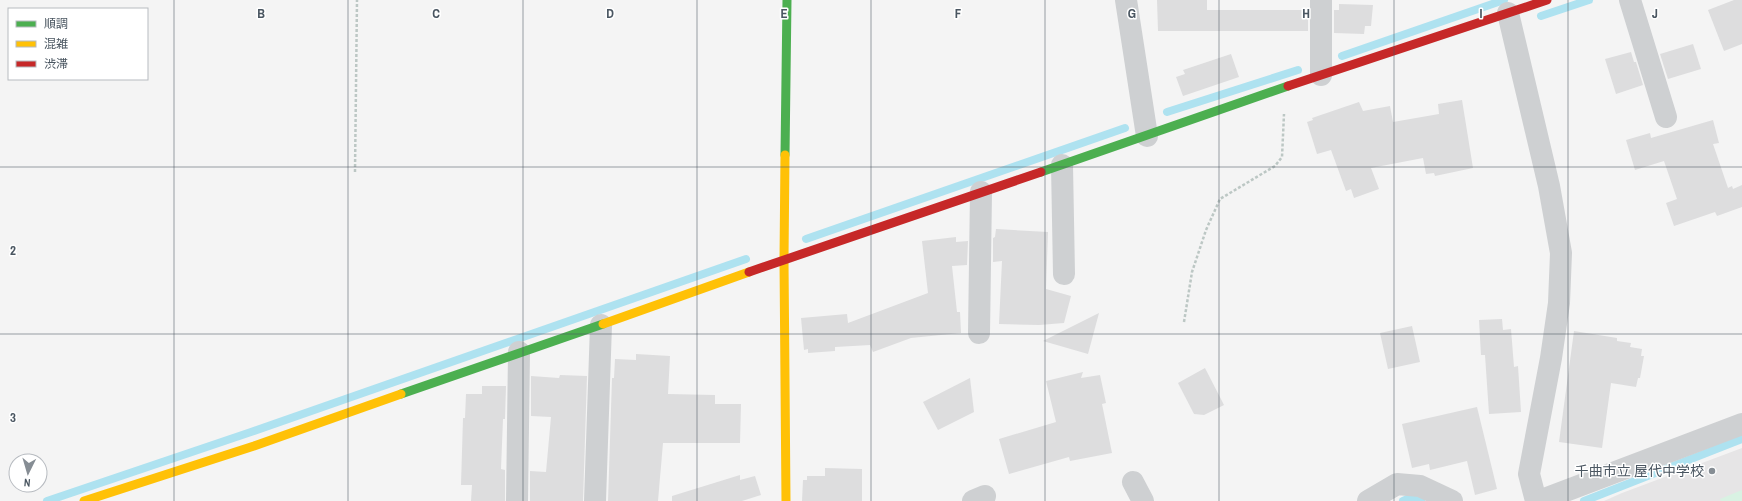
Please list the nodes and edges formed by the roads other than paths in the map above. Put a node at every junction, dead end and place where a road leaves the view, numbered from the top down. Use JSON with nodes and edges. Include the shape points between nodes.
{"nodes":[{"id":1,"x":787,"y":0,"type":"edge"},
{"id":2,"x":1126,"y":0,"type":"edge"},
{"id":3,"x":1321,"y":0,"type":"edge"},
{"id":4,"x":1547,"y":0,"type":"edge"},
{"id":5,"x":1630,"y":0,"type":"edge"},
{"id":6,"x":1508,"y":13,"type":"junction"},
{"id":7,"x":1322,"y":75,"type":"junction"},
{"id":8,"x":1666,"y":117,"type":"dead end"},
{"id":9,"x":1147,"y":136,"type":"junction"},
{"id":10,"x":1062,"y":165,"type":"junction"},
{"id":11,"x":980,"y":192,"type":"junction"},
{"id":12,"x":784,"y":260,"type":"junction"},
{"id":13,"x":1064,"y":274,"type":"dead end"},
{"id":14,"x":601,"y":325,"type":"junction"},
{"id":15,"x":979,"y":334,"type":"dead end"},
{"id":16,"x":519,"y":352,"type":"junction"},
{"id":17,"x":1742,"y":424,"type":"edge"},
{"id":18,"x":1133,"y":482,"type":"dead end"},
{"id":19,"x":84,"y":501,"type":"edge"},
{"id":20,"x":517,"y":501,"type":"edge"},
{"id":21,"x":595,"y":501,"type":"edge"},
{"id":22,"x":786,"y":501,"type":"edge"},
{"id":23,"x":1143,"y":501,"type":"edge"},
{"id":24,"x":1368,"y":501,"type":"edge"},
{"id":25,"x":1452,"y":501,"type":"edge"},
{"id":26,"x":1538,"y":501,"type":"edge"}],
"edges":[{"from":1,"to":12,"type":"street"},
{"from":2,"to":9,"type":"street"},
{"from":3,"to":7,"type":"street"},
{"from":4,"to":6,"type":"street"},
{"from":5,"to":8,"type":"street"},
{"from":6,"to":7,"type":"street"},
{"from":6,"to":26,"type":"street","via":[[1550,186],[1561,253],[1559,303],[1529,474]]},
{"from":7,"to":9,"type":"street"},
{"from":9,"to":10,"type":"street"},
{"from":10,"to":11,"type":"street"},
{"from":10,"to":13,"type":"street"},
{"from":11,"to":12,"type":"street"},
{"from":11,"to":15,"type":"street"},
{"from":12,"to":14,"type":"street"},
{"from":12,"to":22,"type":"street"},
{"from":14,"to":16,"type":"street"},
{"from":14,"to":21,"type":"street"},
{"from":16,"to":19,"type":"street","via":[[254,446]]},
{"from":16,"to":20,"type":"street"},
{"from":17,"to":26,"type":"street"},
{"from":18,"to":23,"type":"street"},
{"from":24,"to":25,"type":"street","via":[[1397,484],[1420,486]]}]}
